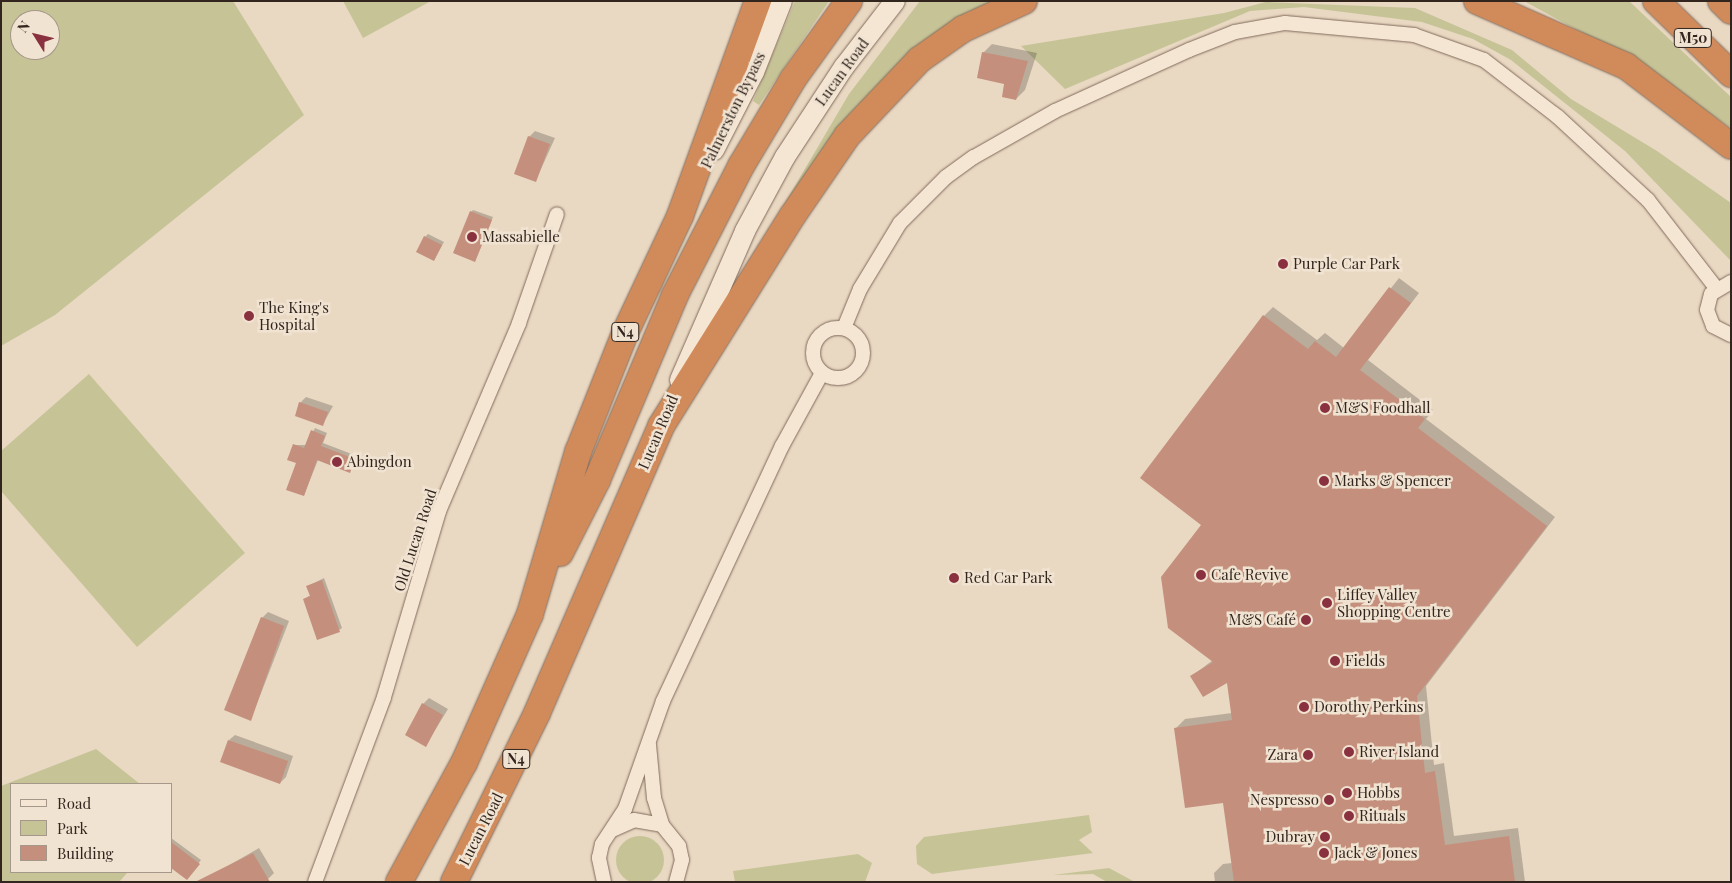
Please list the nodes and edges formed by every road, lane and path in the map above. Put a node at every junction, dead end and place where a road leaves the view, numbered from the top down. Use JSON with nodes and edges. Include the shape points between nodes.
{"nodes":[{"id":1,"x":758,"y":1,"type":"edge"},
{"id":2,"x":782,"y":1,"type":"edge"},
{"id":3,"x":849,"y":1,"type":"edge"},
{"id":4,"x":895,"y":1,"type":"edge"},
{"id":5,"x":1024,"y":1,"type":"edge"},
{"id":6,"x":1477,"y":1,"type":"edge"},
{"id":7,"x":1656,"y":1,"type":"edge"},
{"id":8,"x":1721,"y":1,"type":"edge"},
{"id":9,"x":1731,"y":11,"type":"edge"},
{"id":10,"x":1731,"y":74,"type":"edge"},
{"id":11,"x":1731,"y":146,"type":"edge"},
{"id":12,"x":558,"y":214,"type":"dead end"},
{"id":13,"x":680,"y":216,"type":"junction"},
{"id":14,"x":1731,"y":282,"type":"edge"},
{"id":15,"x":1716,"y":288,"type":"junction"},
{"id":16,"x":844,"y":328,"type":"junction"},
{"id":17,"x":1731,"y":335,"type":"edge"},
{"id":18,"x":822,"y":373,"type":"junction"},
{"id":19,"x":662,"y":426,"type":"junction"},
{"id":20,"x":530,"y":614,"type":"junction"},
{"id":21,"x":649,"y":737,"type":"junction"},
{"id":22,"x":662,"y":825,"type":"junction"},
{"id":23,"x":610,"y":832,"type":"junction"},
{"id":24,"x":315,"y":882,"type":"edge"},
{"id":25,"x":399,"y":882,"type":"edge"},
{"id":26,"x":454,"y":882,"type":"edge"},
{"id":27,"x":604,"y":882,"type":"edge"},
{"id":28,"x":676,"y":882,"type":"edge"}],
"edges":[{"from":1,"to":13,"type":"highway"},
{"from":2,"to":13,"type":"main road","name":"Palmerston Bypass","via":[[754,72]]},
{"from":3,"to":20,"type":"highway","via":[[793,79],[741,166],[675,295],[597,480]]},
{"from":4,"to":19,"type":"main road","name":"Lucan Road","via":[[838,74],[781,164],[705,319]]},
{"from":5,"to":19,"type":"highway","via":[[963,29],[919,60],[874,103],[793,215]]},
{"from":6,"to":11,"type":"highway","via":[[1626,66]]},
{"from":7,"to":10,"type":"highway","number":"M50"},
{"from":8,"to":9,"type":"highway"},
{"from":12,"to":24,"type":"street","name":"Old Lucan Road","via":[[519,323],[439,511],[384,696]]},
{"from":13,"to":20,"type":"highway","number":"N4","via":[[598,400]]},
{"from":14,"to":15,"type":"street"},
{"from":15,"to":16,"type":"street","via":[[1648,200],[1558,118],[1484,60],[1414,35],[1285,23],[1235,32],[1189,50],[1055,111],[974,157],[946,177],[900,223],[860,289]]},
{"from":15,"to":17,"type":"street","via":[[1707,302],[1708,319],[1716,329]]},
{"from":16,"to":18,"type":"street","via":[[827,330],[815,342],[813,359]]},
{"from":16,"to":18,"type":"street","via":[[860,341],[861,362],[846,377]]},
{"from":18,"to":21,"type":"street","via":[[782,446]]},
{"from":19,"to":26,"type":"highway","name":"Lucan Road","number":"N4","via":[[537,713]]},
{"from":20,"to":25,"type":"highway","number":"N4","via":[[464,763]]},
{"from":21,"to":22,"type":"street","via":[[654,798]]},
{"from":21,"to":23,"type":"street","via":[[625,809]]},
{"from":22,"to":23,"type":"street","via":[[634,820]]},
{"from":22,"to":28,"type":"street","via":[[679,846],[682,860]]},
{"from":23,"to":27,"type":"street","via":[[599,858]]}]}
